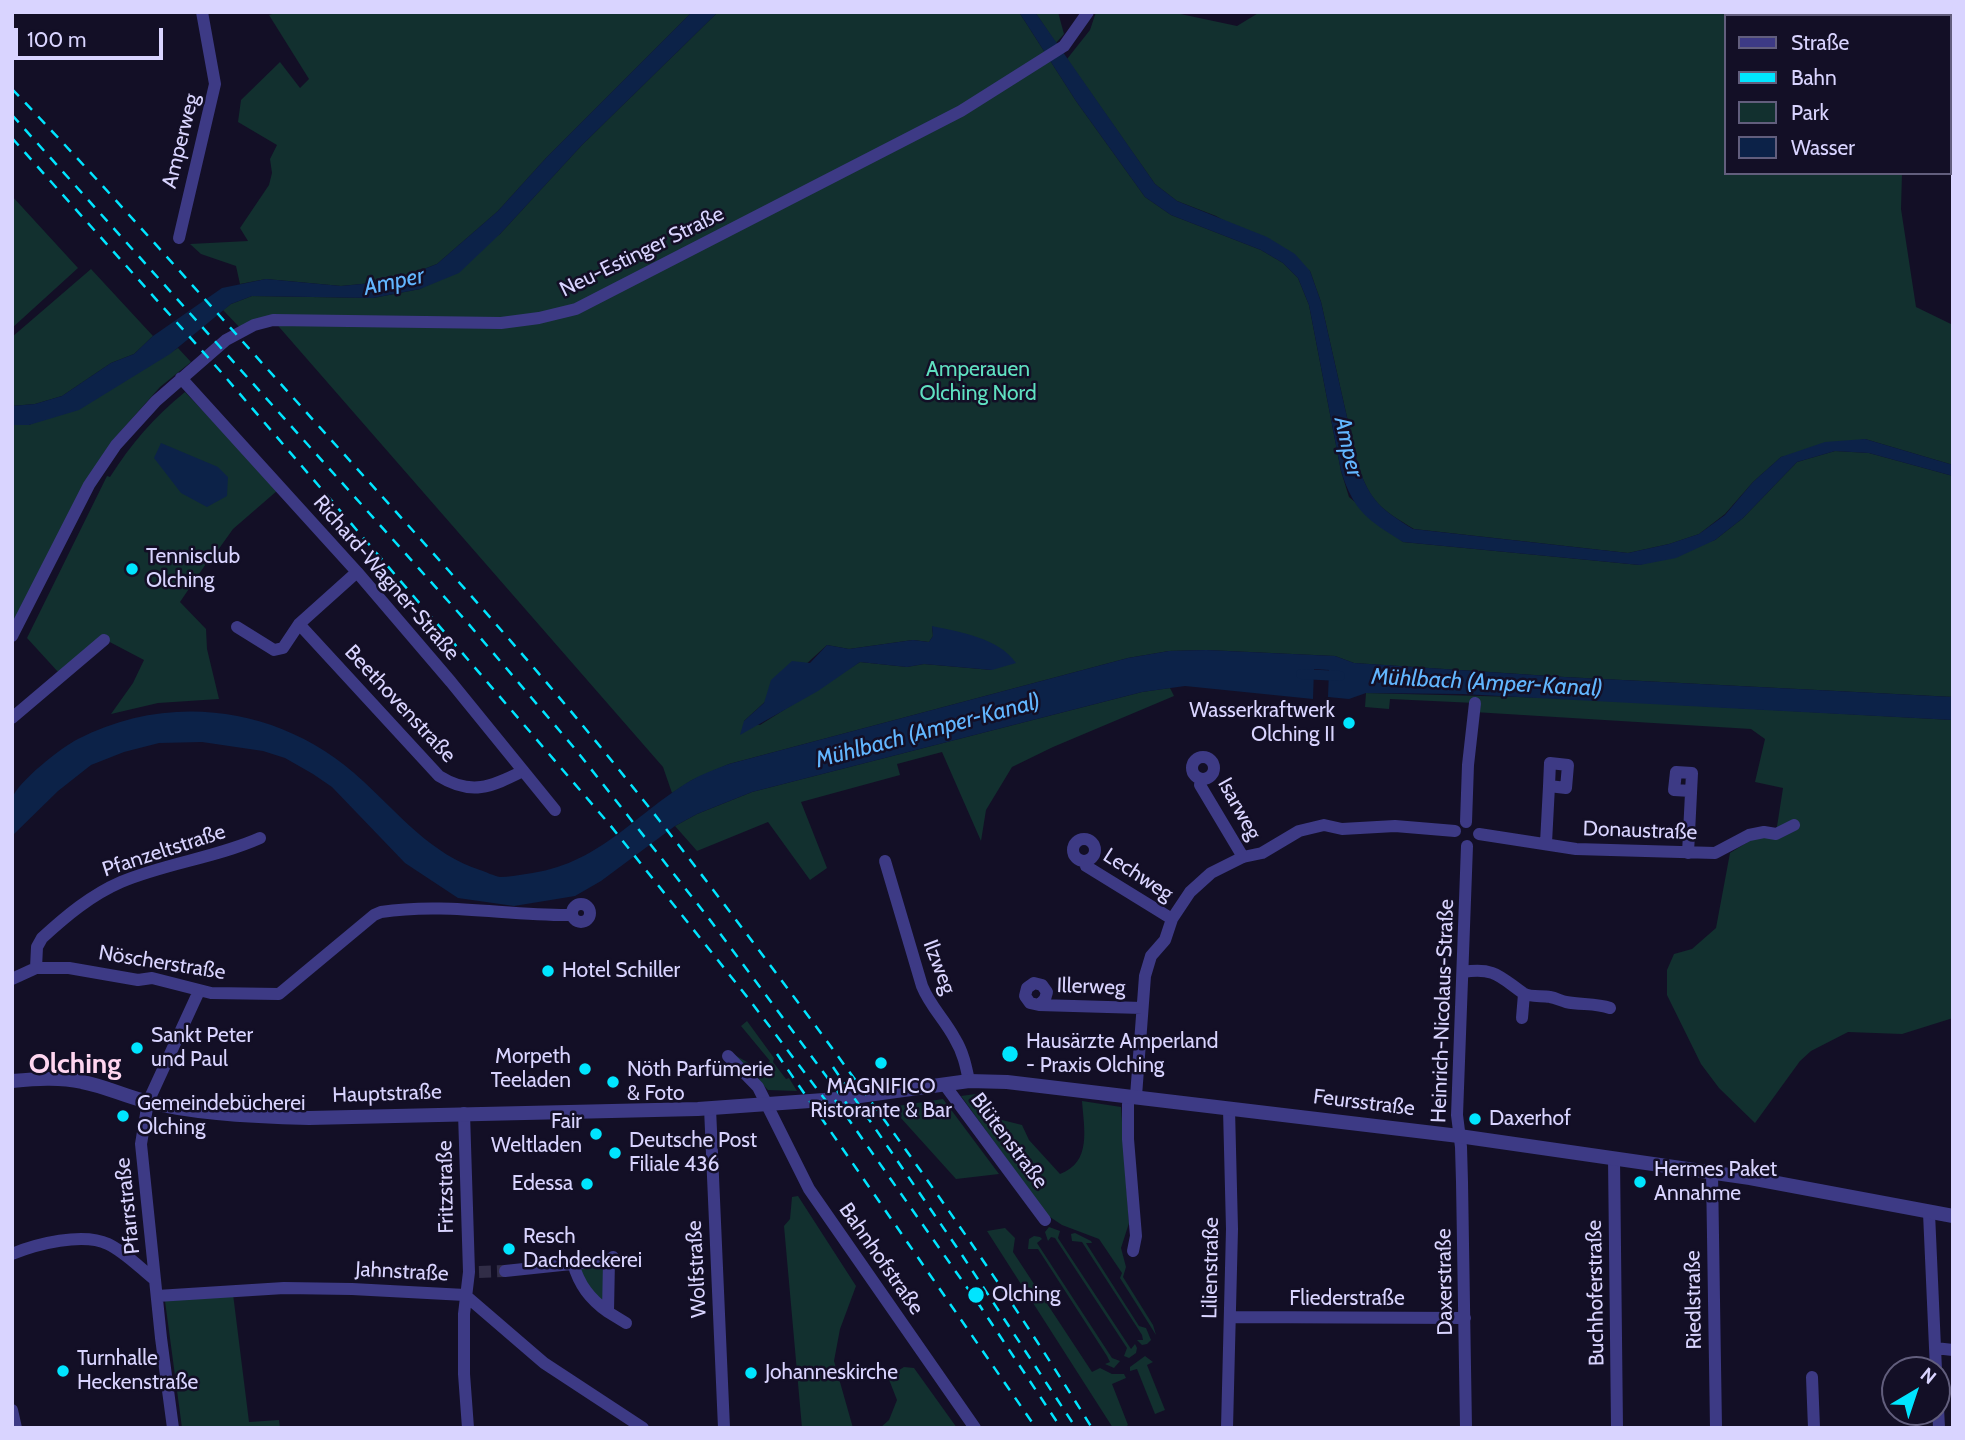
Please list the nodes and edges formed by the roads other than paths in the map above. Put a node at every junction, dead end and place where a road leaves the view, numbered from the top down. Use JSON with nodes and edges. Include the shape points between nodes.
{"nodes":[{"id":1,"x":202,"y":12,"type":"edge"},
{"id":2,"x":1088,"y":12,"type":"edge"},
{"id":3,"x":178,"y":238,"type":"dead end"},
{"id":4,"x":181,"y":378,"type":"junction"},
{"id":5,"x":356,"y":572,"type":"junction"},
{"id":6,"x":299,"y":624,"type":"junction"},
{"id":7,"x":237,"y":626,"type":"dead end"},
{"id":8,"x":12,"y":636,"type":"edge"},
{"id":9,"x":104,"y":640,"type":"dead end"},
{"id":10,"x":1475,"y":703,"type":"dead end"},
{"id":11,"x":12,"y":718,"type":"edge"},
{"id":12,"x":523,"y":771,"type":"junction"},
{"id":13,"x":1201,"y":779,"type":"dead end"},
{"id":14,"x":1549,"y":786,"type":"dead end"},
{"id":15,"x":1691,"y":791,"type":"dead end"},
{"id":16,"x":555,"y":810,"type":"dead end"},
{"id":17,"x":1466,"y":822,"type":"junction"},
{"id":18,"x":1794,"y":825,"type":"dead end"},
{"id":19,"x":1455,"y":831,"type":"junction"},
{"id":20,"x":1479,"y":834,"type":"junction"},
{"id":21,"x":260,"y":838,"type":"dead end"},
{"id":22,"x":1546,"y":844,"type":"junction"},
{"id":23,"x":1467,"y":846,"type":"junction"},
{"id":24,"x":1688,"y":853,"type":"junction"},
{"id":25,"x":1243,"y":857,"type":"junction"},
{"id":26,"x":886,"y":861,"type":"dead end"},
{"id":27,"x":1085,"y":862,"type":"dead end"},
{"id":28,"x":572,"y":915,"type":"dead end"},
{"id":29,"x":1172,"y":919,"type":"junction"},
{"id":30,"x":36,"y":968,"type":"junction"},
{"id":31,"x":1464,"y":972,"type":"junction"},
{"id":32,"x":12,"y":979,"type":"edge"},
{"id":33,"x":199,"y":991,"type":"junction"},
{"id":34,"x":1524,"y":994,"type":"junction"},
{"id":35,"x":1039,"y":1005,"type":"dead end"},
{"id":36,"x":1142,"y":1007,"type":"junction"},
{"id":37,"x":1610,"y":1008,"type":"dead end"},
{"id":38,"x":1522,"y":1018,"type":"dead end"},
{"id":39,"x":729,"y":1056,"type":"dead end"},
{"id":40,"x":969,"y":1081,"type":"junction"},
{"id":41,"x":12,"y":1082,"type":"edge"},
{"id":42,"x":944,"y":1084,"type":"junction"},
{"id":43,"x":1132,"y":1100,"type":"junction"},
{"id":44,"x":148,"y":1102,"type":"junction"},
{"id":45,"x":767,"y":1104,"type":"junction"},
{"id":46,"x":710,"y":1108,"type":"junction"},
{"id":47,"x":1229,"y":1109,"type":"junction"},
{"id":48,"x":464,"y":1113,"type":"junction"},
{"id":49,"x":1459,"y":1136,"type":"junction"},
{"id":50,"x":1614,"y":1158,"type":"junction"},
{"id":51,"x":1712,"y":1172,"type":"junction"},
{"id":52,"x":1928,"y":1213,"type":"junction"},
{"id":53,"x":1953,"y":1216,"type":"edge"},
{"id":54,"x":1045,"y":1220,"type":"dead end"},
{"id":55,"x":1133,"y":1251,"type":"dead end"},
{"id":56,"x":12,"y":1254,"type":"edge"},
{"id":57,"x":573,"y":1263,"type":"junction"},
{"id":58,"x":505,"y":1271,"type":"tunnel mouth"},
{"id":59,"x":156,"y":1280,"type":"junction"},
{"id":60,"x":465,"y":1295,"type":"junction"},
{"id":61,"x":157,"y":1296,"type":"junction"},
{"id":62,"x":608,"y":1312,"type":"junction"},
{"id":63,"x":1230,"y":1318,"type":"junction"},
{"id":64,"x":1465,"y":1318,"type":"junction"},
{"id":65,"x":626,"y":1322,"type":"dead end"},
{"id":66,"x":1935,"y":1348,"type":"junction"},
{"id":67,"x":1953,"y":1350,"type":"edge"},
{"id":68,"x":1935,"y":1356,"type":"edge"},
{"id":69,"x":1812,"y":1377,"type":"dead end"},
{"id":70,"x":12,"y":1410,"type":"edge"},
{"id":71,"x":16,"y":1428,"type":"edge"},
{"id":72,"x":173,"y":1428,"type":"edge"},
{"id":73,"x":468,"y":1428,"type":"edge"},
{"id":74,"x":642,"y":1428,"type":"edge"},
{"id":75,"x":724,"y":1428,"type":"edge"},
{"id":76,"x":975,"y":1428,"type":"edge"},
{"id":77,"x":1227,"y":1428,"type":"edge"},
{"id":78,"x":1466,"y":1428,"type":"edge"},
{"id":79,"x":1617,"y":1428,"type":"edge"},
{"id":80,"x":1716,"y":1428,"type":"edge"},
{"id":81,"x":1814,"y":1428,"type":"edge"}],
"edges":[{"from":1,"to":3,"type":"street","name":"Amperweg","via":[[215,84]]},
{"from":2,"to":4,"type":"street","name":"Neu-Estinger Straße","via":[[1066,44],[961,111],[576,309],[500,323],[273,320],[226,340]]},
{"from":4,"to":5,"type":"street","name":"Richard-Wagner-Straße"},
{"from":4,"to":8,"type":"street","name":"Neu-Estinger Straße","via":[[116,445],[96,475]]},
{"from":5,"to":6,"type":"street"},
{"from":5,"to":12,"type":"street","name":"Richard-Wagner-Straße"},
{"from":6,"to":7,"type":"street","via":[[283,648],[274,650]]},
{"from":6,"to":12,"type":"street","name":"Beethovenstraße","via":[[439,776],[467,789]]},
{"from":9,"to":11,"type":"street"},
{"from":10,"to":17,"type":"street"},
{"from":12,"to":16,"type":"street","name":"Richard-Wagner-Straße"},
{"from":13,"to":25,"type":"street","name":"Isarweg","via":[[1200,785]]},
{"from":14,"to":22,"type":"street"},
{"from":15,"to":24,"type":"street"},
{"from":17,"to":19,"type":"street"},
{"from":17,"to":20,"type":"street","via":[[1475,825]]},
{"from":18,"to":24,"type":"street","name":"Donaustraße","via":[[1776,834],[1749,835],[1715,853]]},
{"from":19,"to":23,"type":"street","via":[[1457,841]]},
{"from":19,"to":25,"type":"street","via":[[1324,825],[1299,831],[1262,853]]},
{"from":20,"to":22,"type":"street","name":"Donaustraße"},
{"from":20,"to":23,"type":"street","via":[[1475,843]]},
{"from":21,"to":30,"type":"street","name":"Pfanzeltstraße","via":[[135,877],[95,895],[42,937]]},
{"from":22,"to":24,"type":"street","name":"Donaustraße"},
{"from":23,"to":31,"type":"street","name":"Heinrich-Nicolaus-Straße"},
{"from":25,"to":29,"type":"street","via":[[1210,873]]},
{"from":26,"to":40,"type":"street","name":"Ilzweg","via":[[922,986],[965,1059]]},
{"from":27,"to":29,"type":"street","name":"Lechweg"},
{"from":28,"to":33,"type":"street","name":"Nöscherstraße","via":[[433,907],[381,912],[279,994]]},
{"from":29,"to":36,"type":"street","via":[[1166,940],[1151,956]]},
{"from":30,"to":32,"type":"street","name":"Nöscherstraße"},
{"from":30,"to":33,"type":"street","name":"Nöscherstraße","via":[[152,978]]},
{"from":31,"to":34,"type":"street","via":[[1484,970],[1498,975]]},
{"from":31,"to":49,"type":"street","name":"Heinrich-Nicolaus-Straße"},
{"from":33,"to":44,"type":"street","name":"Pfarrstraße"},
{"from":34,"to":37,"type":"street"},
{"from":34,"to":38,"type":"street"},
{"from":35,"to":36,"type":"street","name":"Illerweg"},
{"from":36,"to":43,"type":"street"},
{"from":39,"to":45,"type":"street"},
{"from":40,"to":42,"type":"street","name":"Feursstraße"},
{"from":40,"to":43,"type":"street","name":"Feursstraße"},
{"from":41,"to":44,"type":"street","name":"Hauptstraße","via":[[82,1082]]},
{"from":42,"to":45,"type":"street","name":"Feursstraße","via":[[838,1100]]},
{"from":42,"to":54,"type":"street","name":"Blütenstraße"},
{"from":43,"to":47,"type":"street","name":"Feursstraße"},
{"from":43,"to":55,"type":"street","via":[[1128,1139],[1136,1236]]},
{"from":44,"to":48,"type":"street","name":"Hauptstraße","via":[[298,1118]]},
{"from":44,"to":59,"type":"street","name":"Pfarrstraße","via":[[141,1144]]},
{"from":45,"to":46,"type":"street","name":"Hauptstraße"},
{"from":45,"to":76,"type":"street","name":"Bahnhofstraße","via":[[809,1189]]},
{"from":46,"to":48,"type":"street","name":"Hauptstraße"},
{"from":46,"to":75,"type":"street","name":"Wolfstraße"},
{"from":47,"to":49,"type":"street","name":"Feursstraße"},
{"from":47,"to":63,"type":"street","name":"Lilienstraße"},
{"from":48,"to":60,"type":"street","name":"Fritzstraße","via":[[474,1272]]},
{"from":49,"to":50,"type":"street","name":"Feursstraße"},
{"from":49,"to":64,"type":"street","name":"Daxerstraße"},
{"from":50,"to":51,"type":"street","name":"Feursstraße"},
{"from":50,"to":79,"type":"street","name":"Buchhoferstraße"},
{"from":51,"to":52,"type":"street","name":"Feursstraße"},
{"from":51,"to":80,"type":"street","name":"Riedlstraße"},
{"from":52,"to":53,"type":"street","name":"Feursstraße"},
{"from":52,"to":66,"type":"street"},
{"from":56,"to":59,"type":"street","via":[[77,1238],[96,1240],[116,1248]]},
{"from":57,"to":58,"type":"street"},
{"from":57,"to":62,"type":"street","via":[[586,1292]]},
{"from":57,"to":62,"type":"street","via":[[611,1259]]},
{"from":59,"to":61,"type":"street","name":"Pfarrstraße"},
{"from":60,"to":61,"type":"street","name":"Jahnstraße","via":[[284,1288]]},
{"from":60,"to":73,"type":"street","name":"Fritzstraße"},
{"from":60,"to":74,"type":"street","name":"Jahnstraße","via":[[544,1363]]},
{"from":61,"to":72,"type":"street","name":"Pfarrstraße"},
{"from":62,"to":65,"type":"street"},
{"from":63,"to":64,"type":"street","name":"Fliederstraße"},
{"from":63,"to":77,"type":"street","name":"Lilienstraße"},
{"from":64,"to":78,"type":"street","name":"Daxerstraße"},
{"from":66,"to":67,"type":"street"},
{"from":66,"to":68,"type":"street"},
{"from":69,"to":81,"type":"street"},
{"from":70,"to":71,"type":"street"}]}
